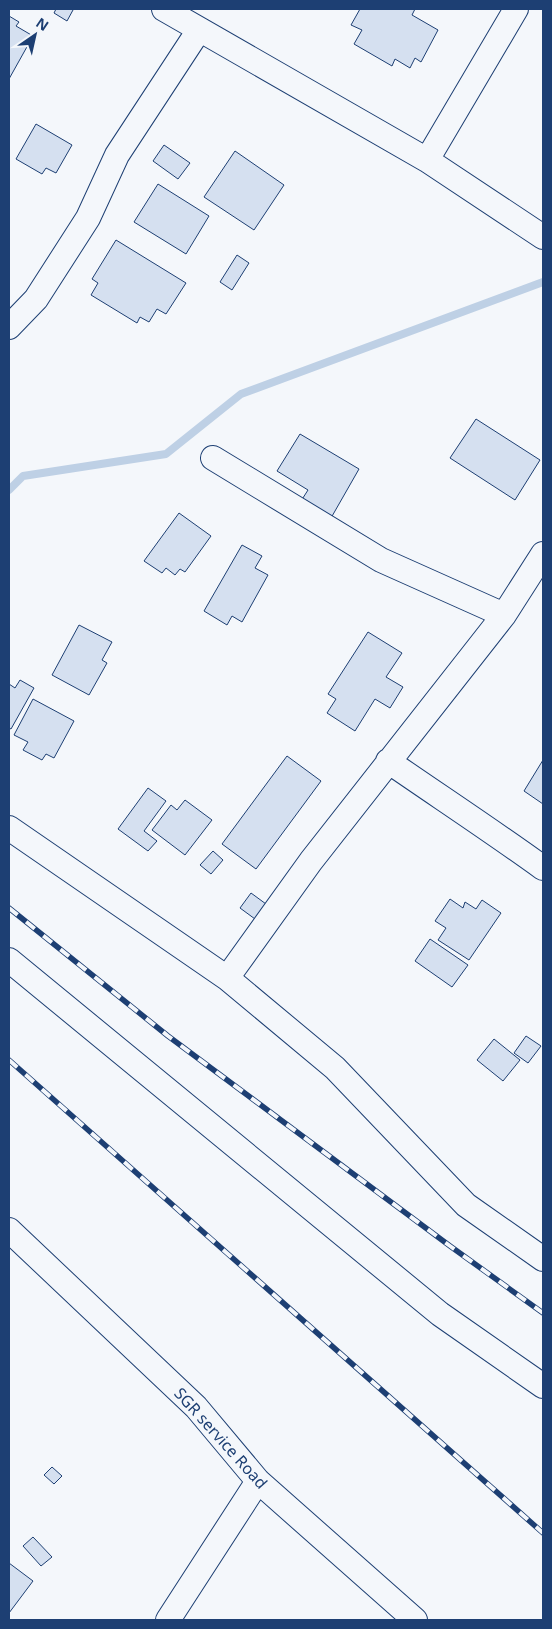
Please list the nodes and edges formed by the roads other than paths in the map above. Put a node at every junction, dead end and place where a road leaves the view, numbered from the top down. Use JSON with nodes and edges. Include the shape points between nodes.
{"nodes":[{"id":1,"x":164,"y":9,"type":"edge"},
{"id":2,"x":516,"y":9,"type":"edge"},
{"id":3,"x":199,"y":30,"type":"junction"},
{"id":4,"x":427,"y":160,"type":"junction"},
{"id":5,"x":543,"y":237,"type":"edge"},
{"id":6,"x":9,"y":327,"type":"edge"},
{"id":7,"x":213,"y":458,"type":"dead end"},
{"id":8,"x":543,"y":554,"type":"edge"},
{"id":9,"x":504,"y":616,"type":"junction"},
{"id":10,"x":388,"y":761,"type":"junction"},
{"id":11,"x":9,"y":828,"type":"edge"},
{"id":12,"x":543,"y":868,"type":"edge"},
{"id":13,"x":9,"y":960,"type":"edge"},
{"id":14,"x":227,"y":978,"type":"junction"},
{"id":15,"x":9,"y":1230,"type":"edge"},
{"id":16,"x":543,"y":1259,"type":"edge"},
{"id":17,"x":543,"y":1386,"type":"edge"},
{"id":18,"x":258,"y":1481,"type":"junction"},
{"id":19,"x":168,"y":1620,"type":"edge"},
{"id":20,"x":415,"y":1620,"type":"edge"}],
"edges":[{"from":1,"to":3,"type":"street"},
{"from":2,"to":4,"type":"street"},
{"from":3,"to":4,"type":"street"},
{"from":3,"to":6,"type":"street","via":[[117,155],[88,218],[36,299]]},
{"from":4,"to":5,"type":"street"},
{"from":7,"to":9,"type":"street","via":[[381,560]]},
{"from":8,"to":9,"type":"street"},
{"from":9,"to":10,"type":"street"},
{"from":10,"to":12,"type":"street"},
{"from":10,"to":14,"type":"street"},
{"from":11,"to":14,"type":"street"},
{"from":13,"to":17,"type":"street","via":[[440,1314]]},
{"from":14,"to":16,"type":"street","via":[[334,1068],[466,1205]]},
{"from":15,"to":18,"type":"street","name":"SGR service Road","via":[[196,1406]]},
{"from":18,"to":19,"type":"street"},
{"from":18,"to":20,"type":"street","name":"SGR service Road"}]}
